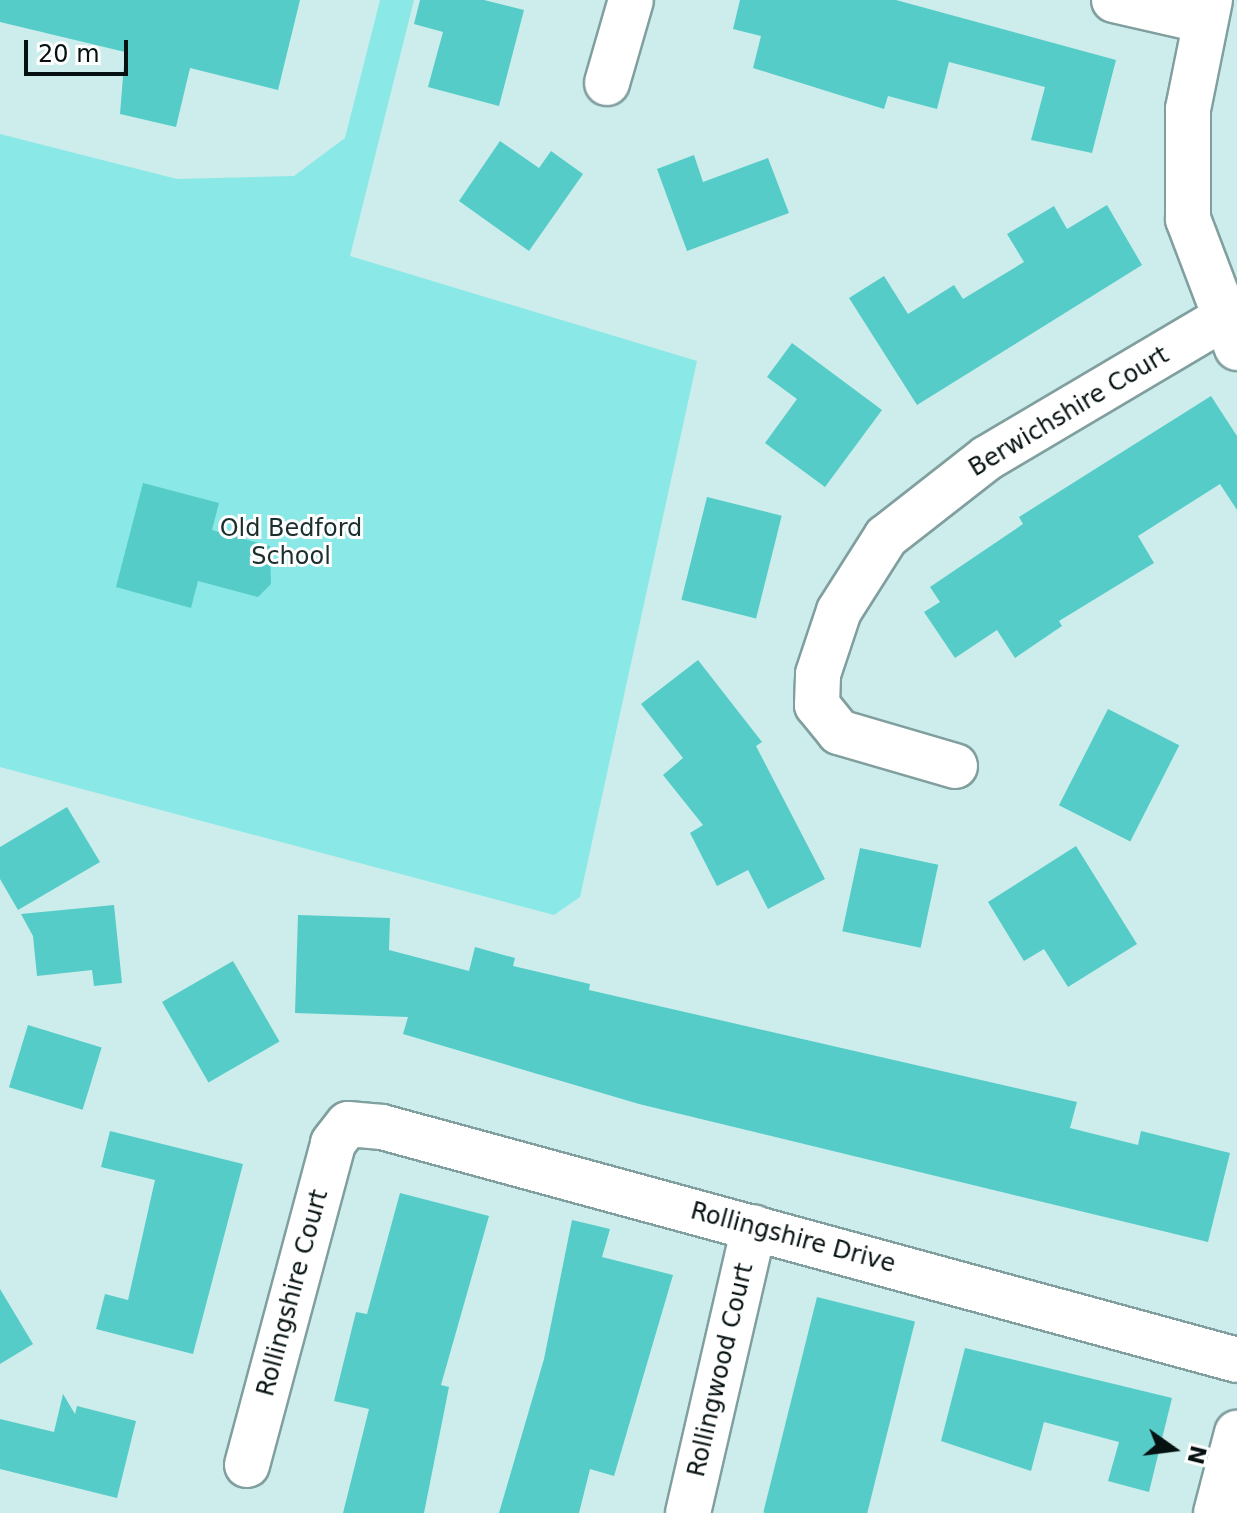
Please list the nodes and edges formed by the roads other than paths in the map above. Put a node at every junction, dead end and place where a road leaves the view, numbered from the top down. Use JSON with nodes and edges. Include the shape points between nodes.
{"nodes":[{"id":1,"x":631,"y":0,"type":"edge"},
{"id":2,"x":1114,"y":0,"type":"edge"},
{"id":3,"x":1207,"y":11,"type":"edge"},
{"id":4,"x":607,"y":83,"type":"dead end"},
{"id":5,"x":1230,"y":334,"type":"edge"},
{"id":6,"x":955,"y":766,"type":"dead end"},
{"id":7,"x":348,"y":1124,"type":"joint"},
{"id":8,"x":754,"y":1228,"type":"junction"},
{"id":9,"x":1237,"y":1360,"type":"edge"},
{"id":10,"x":1237,"y":1433,"type":"edge"},
{"id":11,"x":247,"y":1465,"type":"dead end"},
{"id":12,"x":688,"y":1513,"type":"edge"},
{"id":13,"x":1216,"y":1513,"type":"edge"}],
"edges":[{"from":1,"to":4,"type":"street"},
{"from":2,"to":3,"type":"street"},
{"from":3,"to":5,"type":"street","via":[[1188,109],[1188,219]]},
{"from":5,"to":6,"type":"street","name":"Berwichshire Court","via":[[987,458],[886,537],[839,611],[818,674],[817,705],[839,732]]},
{"from":7,"to":8,"type":"street","name":"Rollingshire Drive","via":[[382,1127]]},
{"from":7,"to":11,"type":"street","name":"Rollingshire Court","via":[[333,1143]]},
{"from":8,"to":9,"type":"street","name":"Rollingshire Drive"},
{"from":8,"to":12,"type":"street","name":"Rollingwood Court"},
{"from":10,"to":13,"type":"street"}]}
